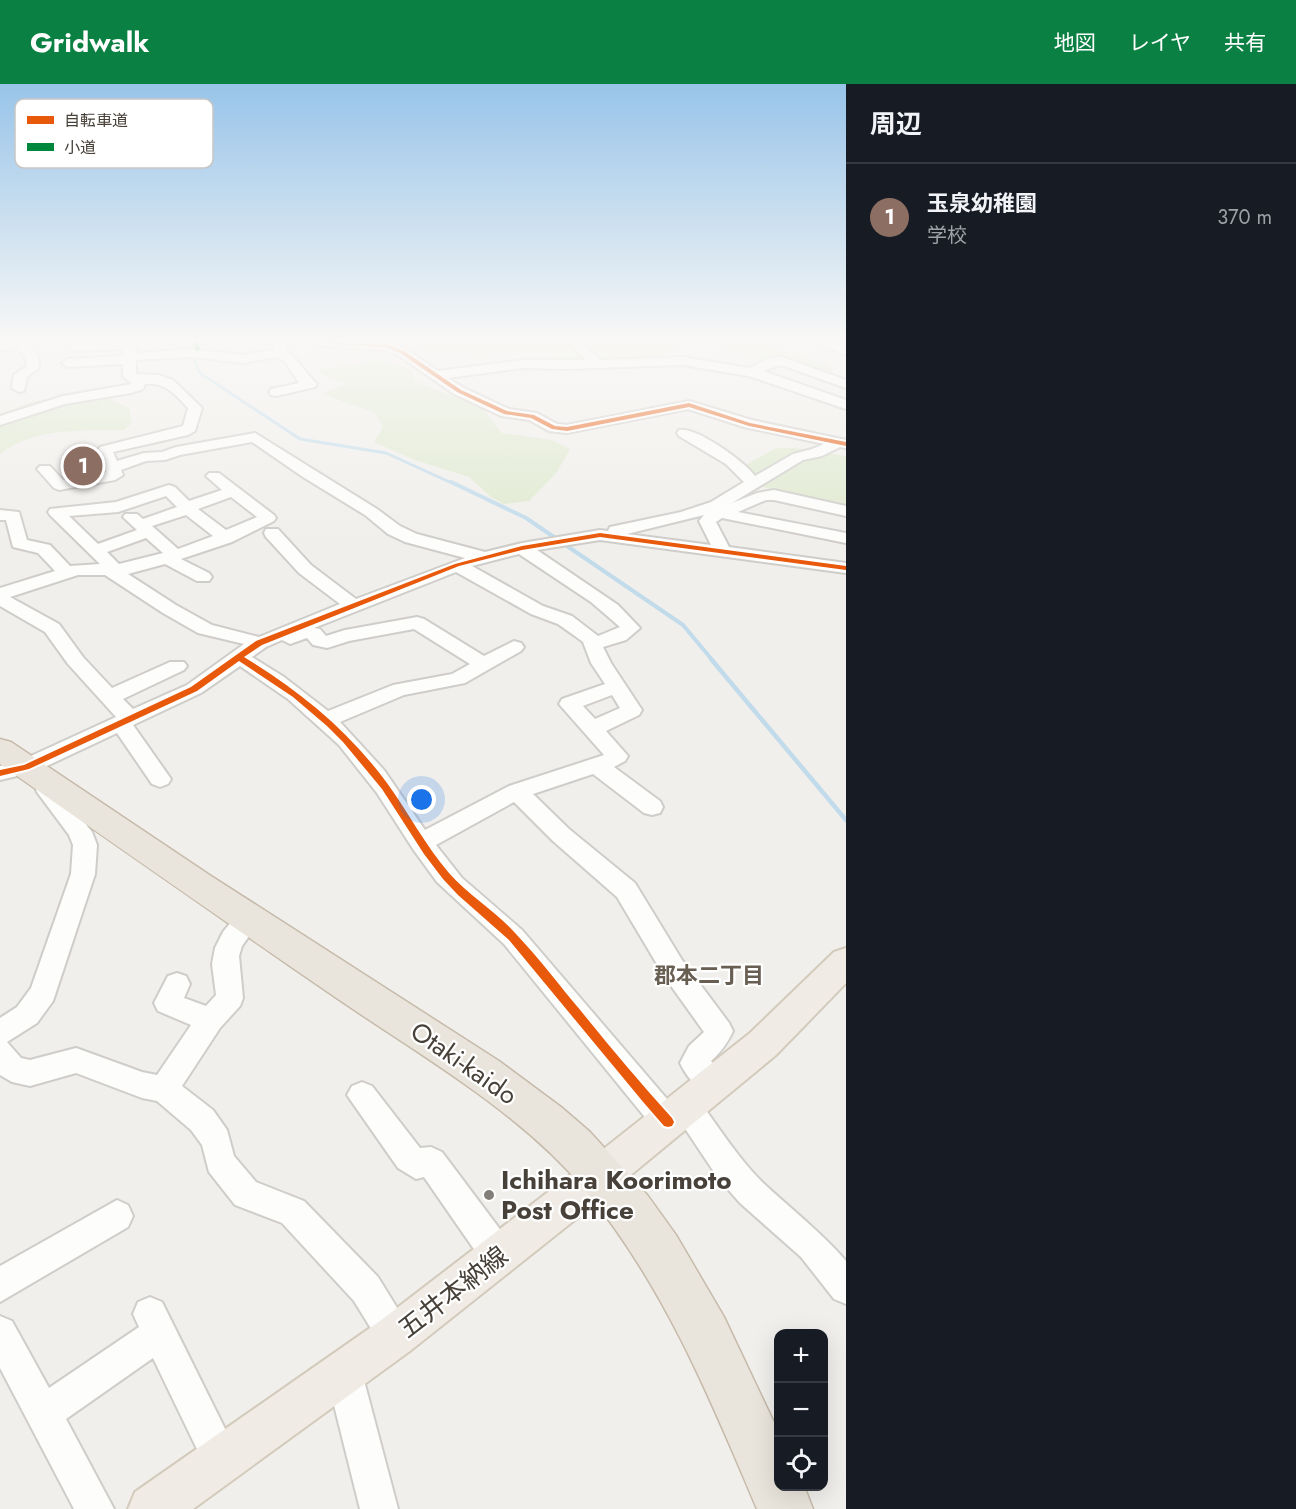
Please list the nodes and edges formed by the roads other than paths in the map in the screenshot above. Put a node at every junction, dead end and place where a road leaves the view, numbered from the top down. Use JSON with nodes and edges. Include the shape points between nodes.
{"nodes":[{"id":1,"x":38,"y":408,"type":"edge"},
{"id":2,"x":195,"y":408,"type":"edge"},
{"id":3,"x":497,"y":408,"type":"edge"},
{"id":4,"x":670,"y":408,"type":"edge"},
{"id":5,"x":700,"y":408,"type":"edge"},
{"id":6,"x":0,"y":421,"type":"edge"},
{"id":7,"x":684,"y":433,"type":"dead end"},
{"id":8,"x":842,"y":443,"type":"edge"},
{"id":9,"x":113,"y":468,"type":"junction"},
{"id":10,"x":45,"y":469,"type":"dead end"},
{"id":11,"x":214,"y":476,"type":"dead end"},
{"id":12,"x":753,"y":484,"type":"junction"},
{"id":13,"x":233,"y":491,"type":"junction"},
{"id":14,"x":118,"y":507,"type":"junction"},
{"id":15,"x":188,"y":509,"type":"junction"},
{"id":16,"x":846,"y":511,"type":"edge"},
{"id":17,"x":719,"y":513,"type":"junction"},
{"id":18,"x":0,"y":515,"type":"edge"},
{"id":19,"x":144,"y":529,"type":"junction"},
{"id":20,"x":272,"y":533,"type":"dead end"},
{"id":21,"x":600,"y":535,"type":"junction"},
{"id":22,"x":225,"y":538,"type":"junction"},
{"id":23,"x":846,"y":538,"type":"edge"},
{"id":24,"x":522,"y":548,"type":"junction"},
{"id":25,"x":96,"y":550,"type":"junction"},
{"id":26,"x":723,"y":551,"type":"junction"},
{"id":27,"x":171,"y":557,"type":"junction"},
{"id":28,"x":483,"y":557,"type":"junction"},
{"id":29,"x":457,"y":565,"type":"junction"},
{"id":30,"x":846,"y":568,"type":"edge"},
{"id":31,"x":111,"y":571,"type":"junction"},
{"id":32,"x":67,"y":573,"type":"junction"},
{"id":33,"x":203,"y":577,"type":"dead end"},
{"id":34,"x":0,"y":596,"type":"edge"},
{"id":35,"x":354,"y":606,"type":"junction"},
{"id":36,"x":592,"y":644,"type":"junction"},
{"id":37,"x":514,"y":647,"type":"dead end"},
{"id":38,"x":246,"y":653,"type":"junction"},
{"id":39,"x":484,"y":664,"type":"junction"},
{"id":40,"x":177,"y":666,"type":"dead end"},
{"id":41,"x":616,"y":687,"type":"junction"},
{"id":42,"x":110,"y":697,"type":"junction"},
{"id":43,"x":327,"y":720,"type":"junction"},
{"id":44,"x":126,"y":721,"type":"junction"},
{"id":45,"x":592,"y":729,"type":"junction"},
{"id":46,"x":596,"y":765,"type":"junction"},
{"id":47,"x":17,"y":766,"type":"edge"},
{"id":48,"x":160,"y":779,"type":"dead end"},
{"id":49,"x":517,"y":791,"type":"junction"},
{"id":50,"x":652,"y":807,"type":"dead end"},
{"id":51,"x":421,"y":843,"type":"junction"},
{"id":52,"x":248,"y":919,"type":"junction"},
{"id":53,"x":846,"y":961,"type":"edge"},
{"id":54,"x":177,"y":984,"type":"dead end"},
{"id":55,"x":210,"y":1020,"type":"junction"},
{"id":56,"x":0,"y":1034,"type":"edge"},
{"id":57,"x":0,"y":1052,"type":"edge"},
{"id":58,"x":164,"y":1089,"type":"junction"},
{"id":59,"x":362,"y":1095,"type":"dead end"},
{"id":60,"x":690,"y":1104,"type":"junction"},
{"id":61,"x":601,"y":1175,"type":"junction"},
{"id":62,"x":117,"y":1216,"type":"dead end"},
{"id":63,"x":499,"y":1256,"type":"junction"},
{"id":64,"x":0,"y":1285,"type":"edge"},
{"id":65,"x":846,"y":1287,"type":"edge"},
{"id":66,"x":0,"y":1333,"type":"edge"},
{"id":67,"x":395,"y":1336,"type":"junction"},
{"id":68,"x":344,"y":1373,"type":"junction"},
{"id":69,"x":42,"y":1414,"type":"junction"},
{"id":70,"x":222,"y":1461,"type":"junction"},
{"id":71,"x":95,"y":1509,"type":"edge"},
{"id":72,"x":152,"y":1509,"type":"edge"},
{"id":73,"x":380,"y":1509,"type":"edge"},
{"id":74,"x":785,"y":1509,"type":"edge"}],
"edges":[{"from":1,"to":6,"type":"street"},
{"from":2,"to":9,"type":"street","via":[[190,428],[183,432],[105,450]]},
{"from":3,"to":4,"type":"street","via":[[532,416],[561,429]]},
{"from":5,"to":8,"type":"street","via":[[749,424]]},
{"from":7,"to":12,"type":"street","via":[[746,472]]},
{"from":8,"to":12,"type":"street","via":[[798,457]]},
{"from":9,"to":10,"type":"street","via":[[115,476],[59,485]]},
{"from":9,"to":28,"type":"street","via":[[176,451],[255,437],[394,530]]},
{"from":11,"to":13,"type":"street"},
{"from":12,"to":21,"type":"street","via":[[717,506]]},
{"from":13,"to":15,"type":"street"},
{"from":13,"to":22,"type":"street","via":[[268,518]]},
{"from":14,"to":15,"type":"street","via":[[169,490]]},
{"from":14,"to":19,"type":"street"},
{"from":14,"to":25,"type":"street","via":[[56,512]]},
{"from":15,"to":19,"type":"street"},
{"from":15,"to":22,"type":"street"},
{"from":16,"to":17,"type":"street","via":[[774,495]]},
{"from":17,"to":23,"type":"street"},
{"from":17,"to":26,"type":"street","via":[[707,521]]},
{"from":18,"to":32,"type":"street","via":[[13,515],[19,543],[44,549]]},
{"from":19,"to":25,"type":"street"},
{"from":19,"to":27,"type":"street"},
{"from":20,"to":35,"type":"street","via":[[305,569]]},
{"from":21,"to":24,"type":"street"},
{"from":21,"to":26,"type":"street"},
{"from":22,"to":27,"type":"street"},
{"from":24,"to":28,"type":"street"},
{"from":24,"to":36,"type":"street","via":[[607,606],[631,628]]},
{"from":25,"to":31,"type":"street","via":[[111,565]]},
{"from":26,"to":30,"type":"street"},
{"from":27,"to":31,"type":"street"},
{"from":27,"to":33,"type":"street"},
{"from":28,"to":29,"type":"street"},
{"from":29,"to":35,"type":"street"},
{"from":29,"to":36,"type":"street","via":[[537,610],[565,620]]},
{"from":31,"to":32,"type":"street","via":[[91,568]]},
{"from":31,"to":38,"type":"street","via":[[207,630],[241,636]]},
{"from":32,"to":34,"type":"street"},
{"from":34,"to":42,"type":"street","via":[[52,628]]},
{"from":35,"to":38,"type":"street"},
{"from":36,"to":41,"type":"street"},
{"from":37,"to":39,"type":"street"},
{"from":38,"to":39,"type":"street","via":[[307,632],[327,642],[417,623]]},
{"from":38,"to":43,"type":"street"},
{"from":38,"to":44,"type":"street","via":[[194,689]]},
{"from":39,"to":43,"type":"street","via":[[458,679],[400,689]]},
{"from":40,"to":42,"type":"street"},
{"from":41,"to":45,"type":"street","via":[[632,710]]},
{"from":41,"to":45,"type":"street","via":[[569,704]]},
{"from":42,"to":44,"type":"street"},
{"from":43,"to":51,"type":"street","via":[[376,775]]},
{"from":44,"to":47,"type":"street"},
{"from":44,"to":48,"type":"street"},
{"from":45,"to":46,"type":"street","via":[[616,756]]},
{"from":46,"to":49,"type":"street"},
{"from":46,"to":50,"type":"street"},
{"from":47,"to":52,"type":"highway","name":"Otaki-kaido"},
{"from":47,"to":56,"type":"street","via":[[82,838],[84,874],[43,993],[27,1015]]},
{"from":49,"to":51,"type":"street"},
{"from":49,"to":60,"type":"street","via":[[630,897],[673,968],[719,1030],[716,1040],[696,1057]]},
{"from":51,"to":60,"type":"street","via":[[447,878],[511,935],[618,1068]]},
{"from":52,"to":55,"type":"street","via":[[230,940],[223,958],[230,998]]},
{"from":52,"to":61,"type":"highway","name":"Otaki-kaido","via":[[507,1090]]},
{"from":53,"to":60,"type":"main road","name":"五井本納線","via":[[763,1044]]},
{"from":54,"to":55,"type":"street","via":[[168,1003]]},
{"from":55,"to":58,"type":"street"},
{"from":57,"to":58,"type":"street","via":[[12,1069],[30,1073],[76,1060],[142,1085]]},
{"from":58,"to":67,"type":"street","via":[[202,1120],[216,1140],[220,1162],[246,1194],[293,1212],[366,1288]]},
{"from":59,"to":63,"type":"street","via":[[409,1158],[416,1164],[431,1162]]},
{"from":60,"to":61,"type":"main road","name":"五井本納線"},
{"from":60,"to":65,"type":"street","via":[[729,1168],[812,1246]]},
{"from":61,"to":63,"type":"main road","name":"五井本納線"},
{"from":61,"to":74,"type":"highway","name":"Otaki-kaido","via":[[654,1245],[709,1336]]},
{"from":62,"to":64,"type":"street"},
{"from":63,"to":67,"type":"main road","name":"五井本納線"},
{"from":66,"to":69,"type":"street"},
{"from":67,"to":68,"type":"main road","name":"五井本納線"},
{"from":68,"to":70,"type":"main road","name":"五井本納線"},
{"from":68,"to":73,"type":"street"},
{"from":69,"to":70,"type":"street","via":[[155,1324]]},
{"from":69,"to":71,"type":"street"},
{"from":70,"to":72,"type":"main road","name":"五井本納線"}]}
